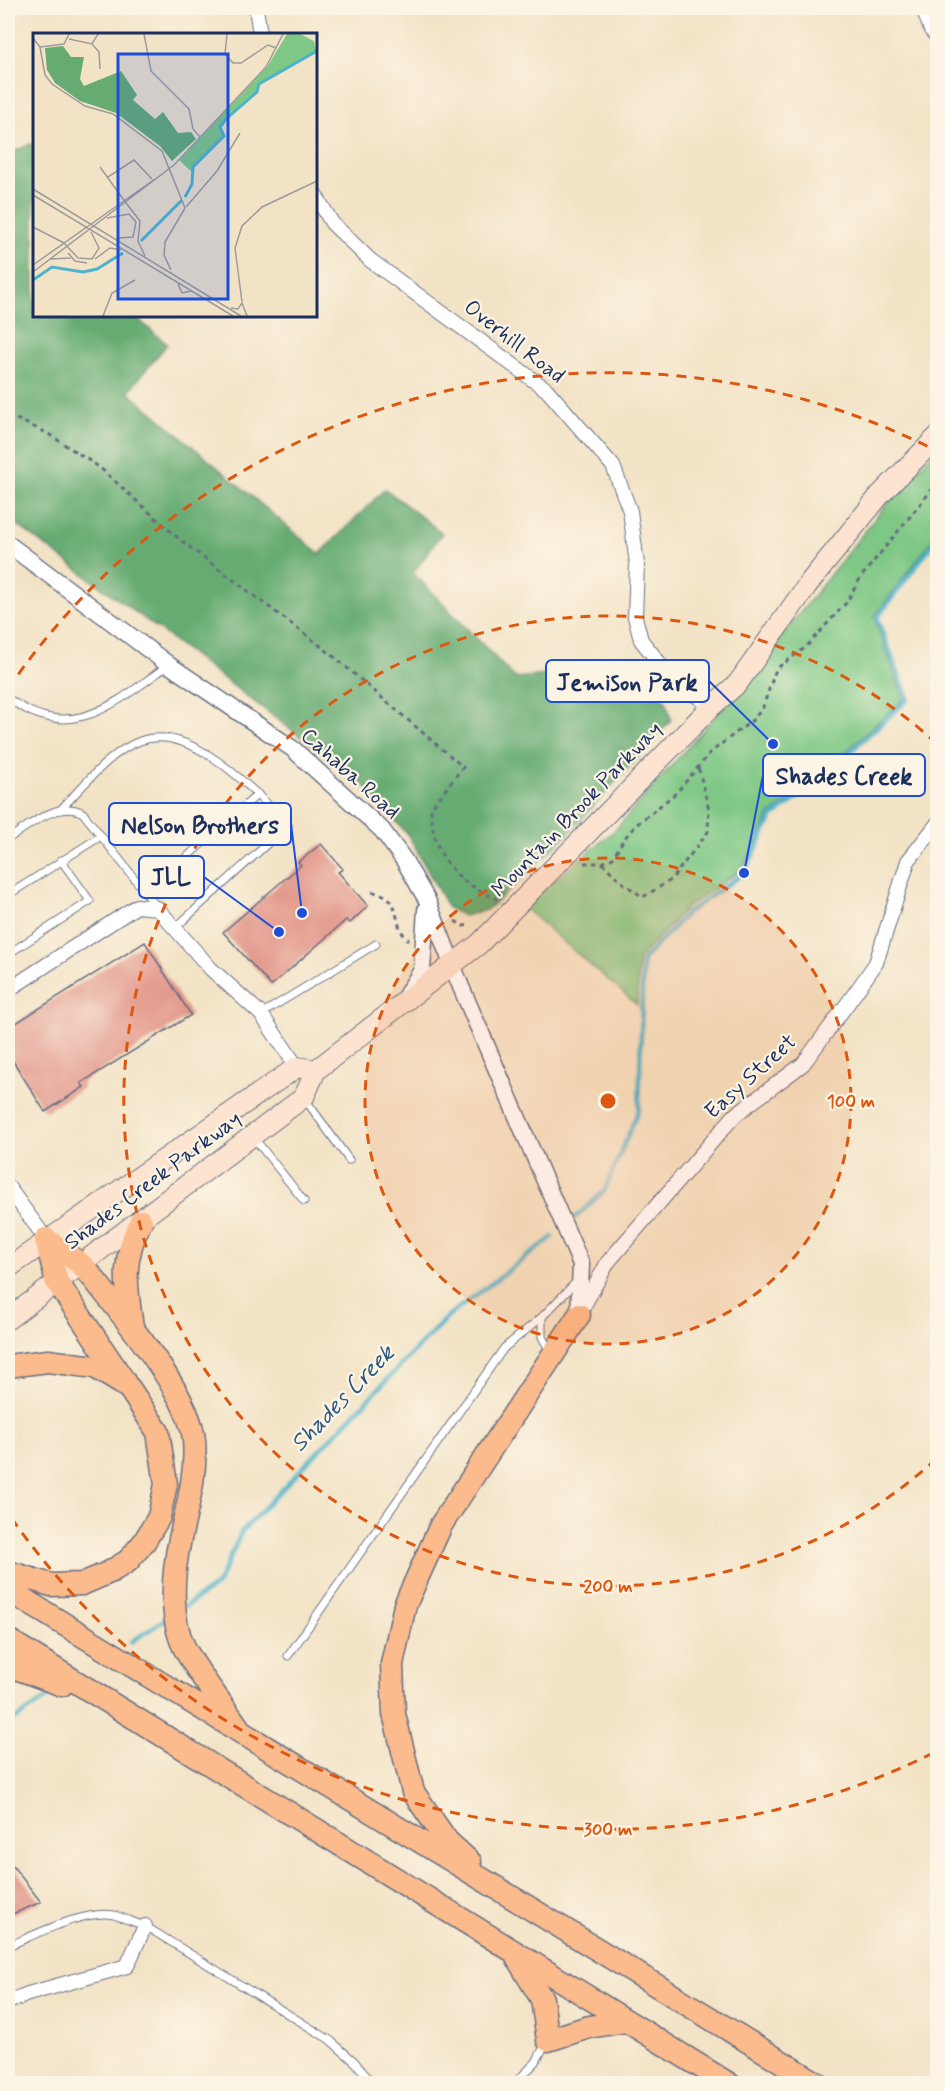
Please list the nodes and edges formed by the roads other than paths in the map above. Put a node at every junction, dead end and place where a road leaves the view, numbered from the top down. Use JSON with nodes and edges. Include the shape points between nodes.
{"nodes":[{"id":1,"x":256,"y":8,"type":"edge"},
{"id":2,"x":923,"y":8,"type":"edge"},
{"id":3,"x":260,"y":33,"type":"edge"},
{"id":4,"x":938,"y":38,"type":"edge"},
{"id":5,"x":316,"y":196,"type":"edge"},
{"id":6,"x":938,"y":436,"type":"edge"},
{"id":7,"x":8,"y":544,"type":"edge"},
{"id":8,"x":170,"y":665,"type":"junction"},
{"id":9,"x":8,"y":698,"type":"edge"},
{"id":10,"x":712,"y":706,"type":"junction"},
{"id":11,"x":258,"y":794,"type":"junction"},
{"id":12,"x":60,"y":810,"type":"junction"},
{"id":13,"x":938,"y":823,"type":"edge"},
{"id":14,"x":101,"y":836,"type":"junction"},
{"id":15,"x":8,"y":839,"type":"edge"},
{"id":16,"x":62,"y":860,"type":"junction"},
{"id":17,"x":146,"y":893,"type":"junction"},
{"id":18,"x":8,"y":895,"type":"edge"},
{"id":19,"x":427,"y":900,"type":"junction"},
{"id":20,"x":158,"y":908,"type":"junction"},
{"id":21,"x":175,"y":928,"type":"junction"},
{"id":22,"x":376,"y":944,"type":"dead end"},
{"id":23,"x":8,"y":954,"type":"edge"},
{"id":24,"x":453,"y":963,"type":"junction"},
{"id":25,"x":8,"y":990,"type":"edge"},
{"id":26,"x":401,"y":1005,"type":"junction"},
{"id":27,"x":261,"y":1014,"type":"junction"},
{"id":28,"x":306,"y":1068,"type":"junction"},
{"id":29,"x":304,"y":1097,"type":"junction"},
{"id":30,"x":252,"y":1136,"type":"junction"},
{"id":31,"x":349,"y":1160,"type":"dead end"},
{"id":32,"x":8,"y":1186,"type":"edge"},
{"id":33,"x":304,"y":1201,"type":"dead end"},
{"id":34,"x":141,"y":1221,"type":"junction"},
{"id":35,"x":46,"y":1239,"type":"junction"},
{"id":36,"x":82,"y":1265,"type":"junction"},
{"id":37,"x":8,"y":1268,"type":"edge"},
{"id":38,"x":580,"y":1278,"type":"junction"},
{"id":39,"x":57,"y":1282,"type":"junction"},
{"id":40,"x":579,"y":1315,"type":"junction"},
{"id":41,"x":542,"y":1317,"type":"junction"},
{"id":42,"x":8,"y":1320,"type":"edge"},
{"id":43,"x":132,"y":1329,"type":"junction"},
{"id":44,"x":553,"y":1354,"type":"junction"},
{"id":45,"x":8,"y":1366,"type":"edge"},
{"id":46,"x":129,"y":1388,"type":"junction"},
{"id":47,"x":8,"y":1572,"type":"edge"},
{"id":48,"x":8,"y":1590,"type":"edge"},
{"id":49,"x":8,"y":1641,"type":"edge"},
{"id":50,"x":288,"y":1656,"type":"dead end"},
{"id":51,"x":8,"y":1665,"type":"edge"},
{"id":52,"x":116,"y":1705,"type":"junction"},
{"id":53,"x":244,"y":1736,"type":"junction"},
{"id":54,"x":504,"y":1894,"type":"junction"},
{"id":55,"x":145,"y":1926,"type":"junction"},
{"id":56,"x":8,"y":1946,"type":"edge"},
{"id":57,"x":511,"y":1950,"type":"junction"},
{"id":58,"x":8,"y":2002,"type":"edge"},
{"id":59,"x":626,"y":2021,"type":"junction"},
{"id":60,"x":548,"y":2040,"type":"junction"},
{"id":61,"x":688,"y":2059,"type":"junction"},
{"id":62,"x":373,"y":2084,"type":"edge"},
{"id":63,"x":514,"y":2084,"type":"edge"},
{"id":64,"x":729,"y":2084,"type":"edge"},
{"id":65,"x":746,"y":2084,"type":"edge"},
{"id":66,"x":818,"y":2084,"type":"edge"}],
"edges":[{"from":1,"to":3,"type":"street"},
{"from":2,"to":4,"type":"street"},
{"from":5,"to":10,"type":"street","name":"Overhill Road","via":[[332,223],[370,260],[547,390],[613,466],[630,510],[637,564],[635,617],[641,640],[673,680]]},
{"from":6,"to":10,"type":"main road","name":"Mountain Brook Parkway","via":[[880,495],[808,583],[738,683]]},
{"from":7,"to":8,"type":"street","name":"Cahaba Road"},
{"from":8,"to":9,"type":"lane","via":[[106,707],[73,719],[49,720],[21,709]]},
{"from":8,"to":19,"type":"street","name":"Cahaba Road","via":[[293,749],[382,830]]},
{"from":10,"to":24,"type":"main road","name":"Mountain Brook Parkway","via":[[573,859],[532,890],[479,944]]},
{"from":11,"to":12,"type":"lane","via":[[187,743],[160,736],[139,741],[115,756]]},
{"from":11,"to":17,"type":"lane"},
{"from":11,"to":21,"type":"lane","via":[[288,825]]},
{"from":12,"to":14,"type":"lane","via":[[83,813]]},
{"from":12,"to":15,"type":"lane"},
{"from":13,"to":40,"type":"street","name":"Easy Street","via":[[908,861],[876,963],[853,996],[803,1064],[735,1115],[608,1262]]},
{"from":14,"to":16,"type":"lane"},
{"from":14,"to":17,"type":"lane"},
{"from":16,"to":18,"type":"lane"},
{"from":16,"to":23,"type":"lane","via":[[90,901]]},
{"from":17,"to":20,"type":"lane"},
{"from":19,"to":24,"type":"street","name":"Cahaba Road"},
{"from":19,"to":26,"type":"street","via":[[422,970]]},
{"from":20,"to":21,"type":"street"},
{"from":20,"to":25,"type":"street","via":[[137,906]]},
{"from":21,"to":27,"type":"street","via":[[211,969]]},
{"from":22,"to":27,"type":"lane"},
{"from":24,"to":26,"type":"main road","name":"Shades Creek Parkway"},
{"from":24,"to":38,"type":"street","name":"Cahaba Road","via":[[581,1264]]},
{"from":26,"to":28,"type":"main road","name":"Shades Creek Parkway"},
{"from":27,"to":28,"type":"street"},
{"from":28,"to":29,"type":"main road","name":"Shades Creek Parkway"},
{"from":28,"to":35,"type":"main road","name":"Shades Creek Parkway"},
{"from":29,"to":30,"type":"main road","name":"Shades Creek Parkway"},
{"from":29,"to":31,"type":"lane"},
{"from":30,"to":33,"type":"lane"},
{"from":30,"to":34,"type":"main road","name":"Shades Creek Parkway"},
{"from":32,"to":35,"type":"street"},
{"from":34,"to":36,"type":"main road","name":"Shades Creek Parkway"},
{"from":34,"to":43,"type":"highway","via":[[129,1244],[126,1261]]},
{"from":35,"to":36,"type":"highway"},
{"from":35,"to":37,"type":"main road","name":"Shades Creek Parkway"},
{"from":35,"to":39,"type":"highway"},
{"from":36,"to":39,"type":"main road","name":"Shades Creek Parkway"},
{"from":36,"to":43,"type":"highway"},
{"from":38,"to":40,"type":"street","name":"Cahaba Road"},
{"from":38,"to":41,"type":"lane"},
{"from":39,"to":42,"type":"main road","name":"Shades Creek Parkway"},
{"from":39,"to":46,"type":"highway"},
{"from":40,"to":44,"type":"highway"},
{"from":41,"to":44,"type":"lane","via":[[542,1337]]},
{"from":41,"to":50,"type":"lane","via":[[504,1348]]},
{"from":43,"to":53,"type":"highway","via":[[176,1393],[194,1440],[193,1479],[178,1547],[173,1597],[183,1646]]},
{"from":44,"to":54,"type":"highway","via":[[441,1525],[405,1605],[393,1664],[394,1714],[413,1792],[447,1841]]},
{"from":45,"to":46,"type":"highway","via":[[48,1361],[95,1367]]},
{"from":46,"to":47,"type":"highway","via":[[158,1432],[166,1484],[159,1517],[144,1542],[128,1560],[82,1584],[51,1585]]},
{"from":48,"to":53,"type":"highway"},
{"from":49,"to":52,"type":"highway"},
{"from":51,"to":52,"type":"highway"},
{"from":52,"to":57,"type":"highway"},
{"from":53,"to":54,"type":"highway"},
{"from":54,"to":66,"type":"highway"},
{"from":55,"to":56,"type":"lane","via":[[112,1915],[87,1917],[66,1921]]},
{"from":55,"to":58,"type":"street","via":[[127,1966]]},
{"from":55,"to":62,"type":"lane","via":[[330,2040]]},
{"from":57,"to":59,"type":"highway"},
{"from":57,"to":60,"type":"highway","via":[[542,1999]]},
{"from":59,"to":60,"type":"highway"},
{"from":59,"to":61,"type":"highway"},
{"from":60,"to":63,"type":"lane","via":[[536,2062]]},
{"from":61,"to":64,"type":"highway"},
{"from":61,"to":65,"type":"highway"}]}
